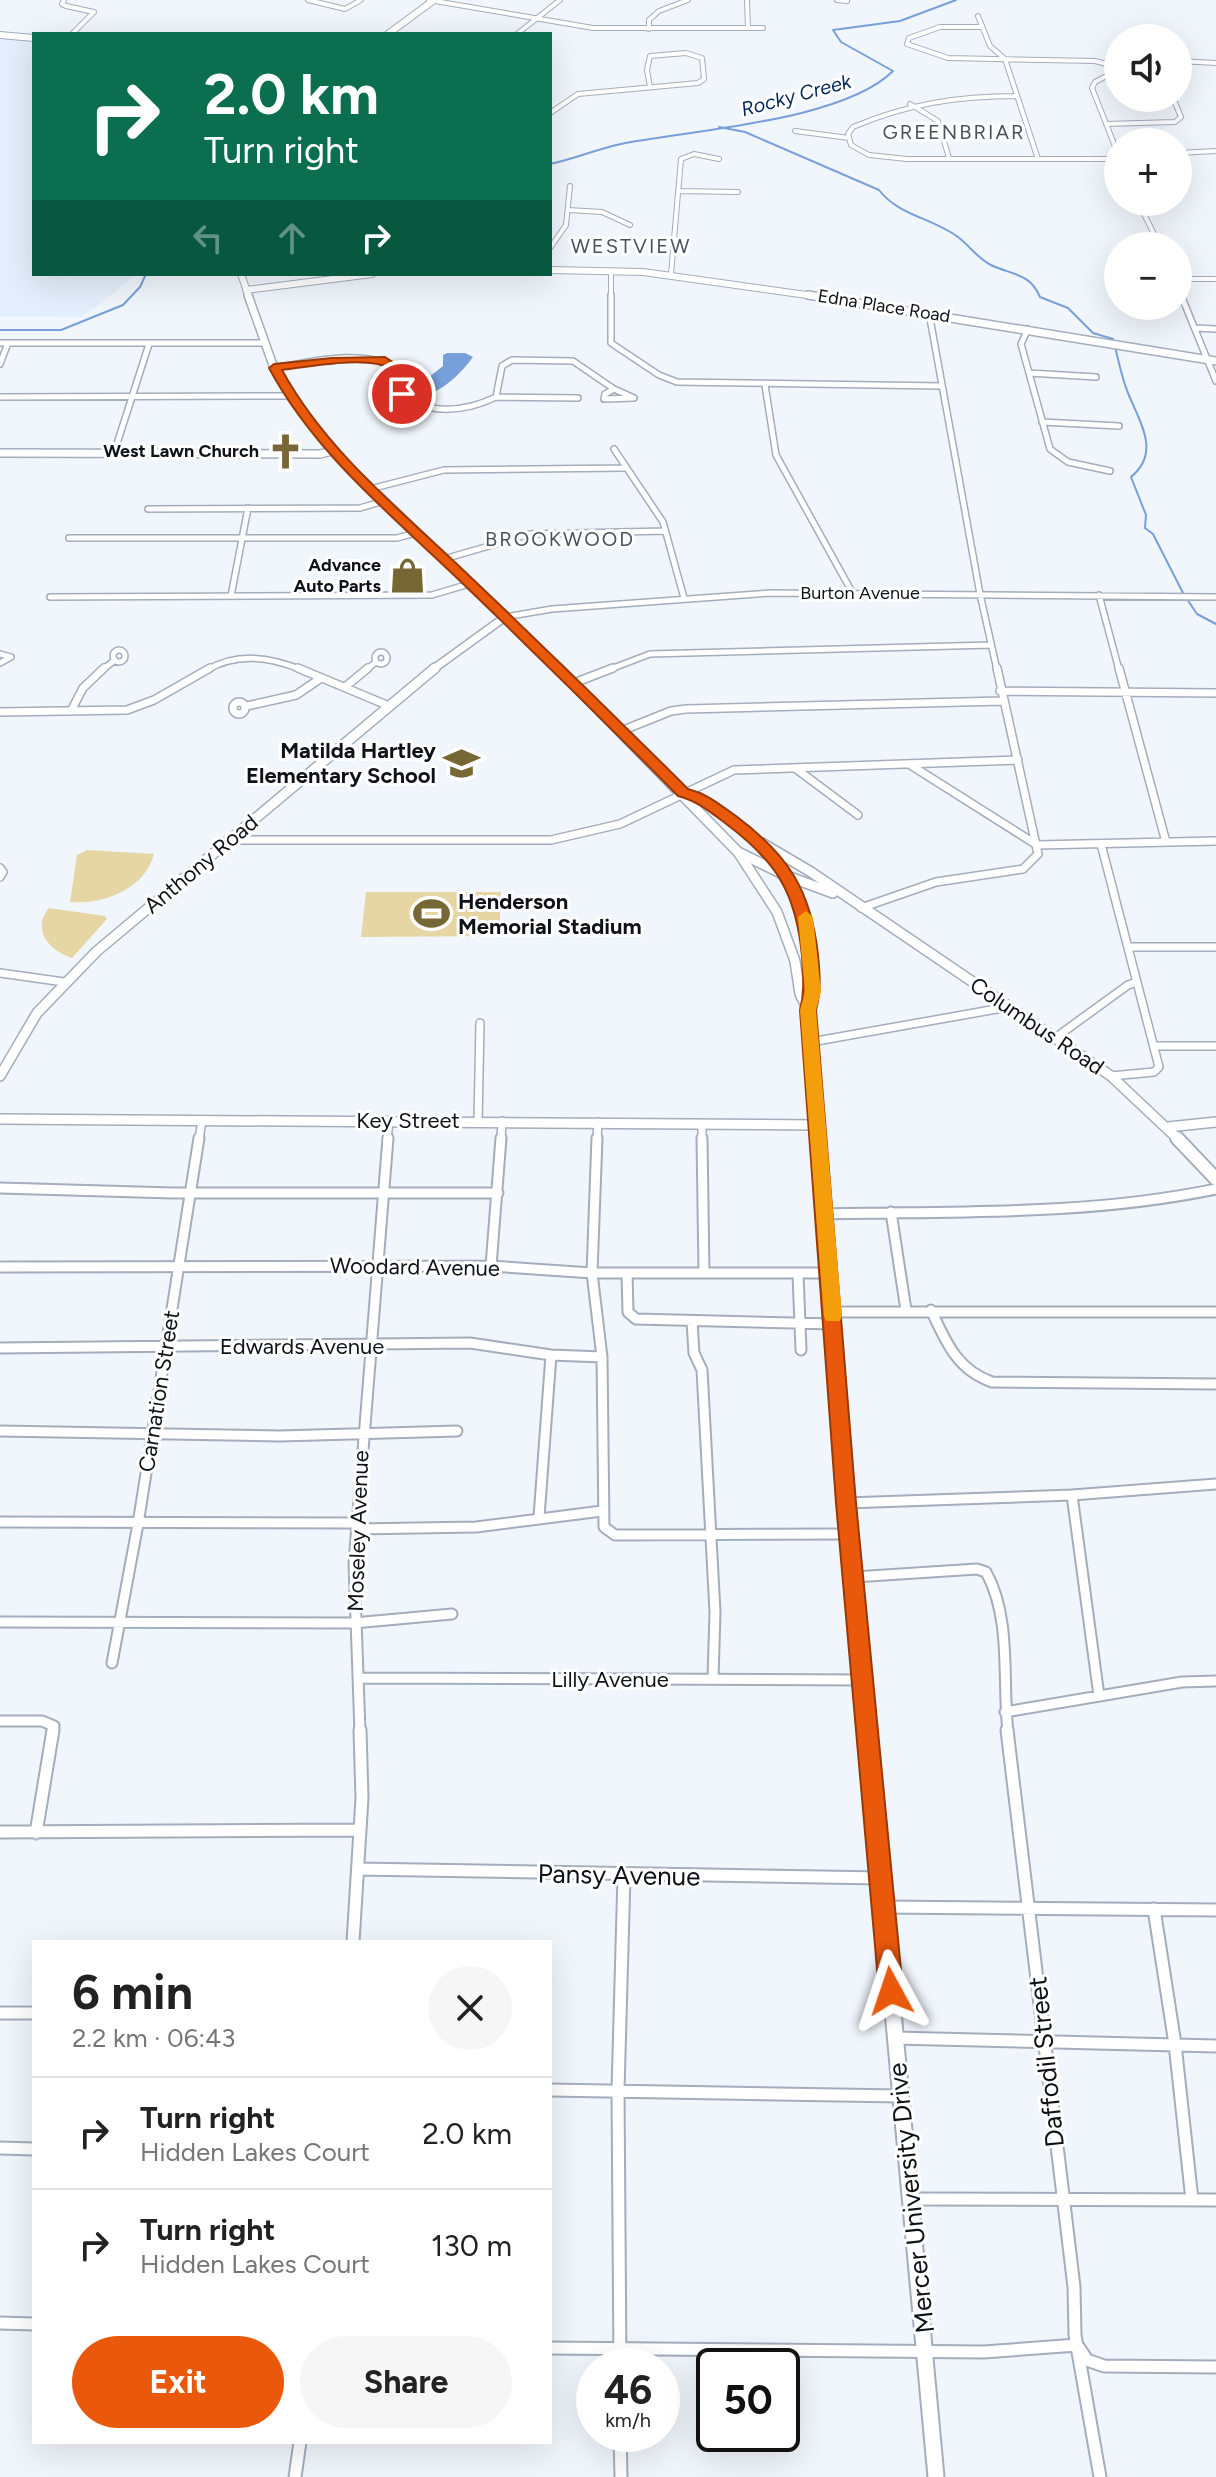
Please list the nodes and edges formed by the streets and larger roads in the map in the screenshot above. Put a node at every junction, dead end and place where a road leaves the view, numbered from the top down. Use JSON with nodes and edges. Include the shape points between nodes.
{"nodes":[{"id":1,"x":64,"y":0,"type":"edge"},
{"id":2,"x":308,"y":0,"type":"edge"},
{"id":3,"x":361,"y":0,"type":"edge"},
{"id":4,"x":432,"y":0,"type":"edge"},
{"id":5,"x":560,"y":0,"type":"edge"},
{"id":6,"x":688,"y":0,"type":"edge"},
{"id":7,"x":747,"y":0,"type":"edge"},
{"id":8,"x":837,"y":0,"type":"edge"},
{"id":9,"x":847,"y":1,"type":"edge"},
{"id":10,"x":978,"y":16,"type":"dead end"},
{"id":11,"x":536,"y":19,"type":"junction"},
{"id":12,"x":982,"y":27,"type":"junction"},
{"id":13,"x":748,"y":28,"type":"junction"},
{"id":14,"x":763,"y":28,"type":"dead end"},
{"id":15,"x":649,"y":29,"type":"junction"},
{"id":16,"x":74,"y":32,"type":"edge"},
{"id":17,"x":391,"y":32,"type":"edge"},
{"id":18,"x":520,"y":32,"type":"edge"},
{"id":19,"x":0,"y":35,"type":"edge"},
{"id":20,"x":32,"y":38,"type":"edge"},
{"id":21,"x":1005,"y":59,"type":"junction"},
{"id":22,"x":1192,"y":62,"type":"edge"},
{"id":23,"x":1216,"y":63,"type":"edge"},
{"id":24,"x":1104,"y":64,"type":"edge"},
{"id":25,"x":1104,"y":78,"type":"edge"},
{"id":26,"x":650,"y":87,"type":"junction"},
{"id":27,"x":1017,"y":96,"type":"junction"},
{"id":28,"x":910,"y":104,"type":"junction"},
{"id":29,"x":552,"y":112,"type":"edge"},
{"id":30,"x":1179,"y":112,"type":"edge"},
{"id":31,"x":1106,"y":124,"type":"junction"},
{"id":32,"x":1108,"y":128,"type":"edge"},
{"id":33,"x":795,"y":131,"type":"dead end"},
{"id":34,"x":849,"y":138,"type":"junction"},
{"id":35,"x":1216,"y":151,"type":"edge"},
{"id":36,"x":1192,"y":152,"type":"edge"},
{"id":37,"x":1104,"y":157,"type":"edge"},
{"id":38,"x":949,"y":158,"type":"junction"},
{"id":39,"x":719,"y":159,"type":"dead end"},
{"id":40,"x":1038,"y":159,"type":"junction"},
{"id":41,"x":570,"y":186,"type":"dead end"},
{"id":42,"x":678,"y":191,"type":"junction"},
{"id":43,"x":738,"y":192,"type":"dead end"},
{"id":44,"x":568,"y":210,"type":"junction"},
{"id":45,"x":630,"y":225,"type":"dead end"},
{"id":46,"x":552,"y":240,"type":"edge"},
{"id":47,"x":552,"y":270,"type":"edge"},
{"id":48,"x":611,"y":271,"type":"junction"},
{"id":49,"x":671,"y":274,"type":"junction"},
{"id":50,"x":242,"y":276,"type":"edge"},
{"id":51,"x":356,"y":276,"type":"edge"},
{"id":52,"x":1192,"y":279,"type":"edge"},
{"id":53,"x":1216,"y":279,"type":"edge"},
{"id":54,"x":246,"y":290,"type":"junction"},
{"id":55,"x":929,"y":313,"type":"junction"},
{"id":56,"x":1192,"y":320,"type":"edge"},
{"id":57,"x":1195,"y":328,"type":"junction"},
{"id":58,"x":1028,"y":329,"type":"junction"},
{"id":59,"x":1216,"y":329,"type":"edge"},
{"id":60,"x":0,"y":343,"type":"edge"},
{"id":61,"x":8,"y":343,"type":"junction"},
{"id":62,"x":263,"y":343,"type":"junction"},
{"id":63,"x":149,"y":344,"type":"junction"},
{"id":64,"x":1207,"y":359,"type":"junction"},
{"id":65,"x":1216,"y":361,"type":"edge"},
{"id":66,"x":0,"y":364,"type":"edge"},
{"id":67,"x":274,"y":368,"type":"junction"},
{"id":68,"x":1029,"y":373,"type":"junction"},
{"id":69,"x":1096,"y":377,"type":"dead end"},
{"id":70,"x":1216,"y":381,"type":"edge"},
{"id":71,"x":765,"y":385,"type":"junction"},
{"id":72,"x":940,"y":386,"type":"junction"},
{"id":73,"x":614,"y":389,"type":"junction"},
{"id":74,"x":290,"y":396,"type":"junction"},
{"id":75,"x":0,"y":397,"type":"edge"},
{"id":76,"x":132,"y":397,"type":"junction"},
{"id":77,"x":496,"y":397,"type":"junction"},
{"id":78,"x":578,"y":398,"type":"dead end"},
{"id":79,"x":1042,"y":422,"type":"junction"},
{"id":80,"x":1119,"y":426,"type":"dead end"},
{"id":81,"x":614,"y":449,"type":"dead end"},
{"id":82,"x":332,"y":451,"type":"junction"},
{"id":83,"x":0,"y":453,"type":"edge"},
{"id":84,"x":114,"y":453,"type":"junction"},
{"id":85,"x":624,"y":468,"type":"junction"},
{"id":86,"x":1110,"y":471,"type":"dead end"},
{"id":87,"x":370,"y":489,"type":"junction"},
{"id":88,"x":384,"y":501,"type":"junction"},
{"id":89,"x":248,"y":508,"type":"junction"},
{"id":90,"x":148,"y":509,"type":"dead end"},
{"id":91,"x":665,"y":531,"type":"junction"},
{"id":92,"x":416,"y":533,"type":"junction"},
{"id":93,"x":69,"y":538,"type":"dead end"},
{"id":94,"x":242,"y":539,"type":"junction"},
{"id":95,"x":444,"y":559,"type":"junction"},
{"id":96,"x":469,"y":584,"type":"junction"},
{"id":97,"x":852,"y":592,"type":"junction"},
{"id":98,"x":980,"y":594,"type":"junction"},
{"id":99,"x":1099,"y":595,"type":"junction"},
{"id":100,"x":231,"y":596,"type":"junction"},
{"id":101,"x":50,"y":597,"type":"dead end"},
{"id":102,"x":1216,"y":597,"type":"edge"},
{"id":103,"x":684,"y":598,"type":"junction"},
{"id":104,"x":505,"y":617,"type":"junction"},
{"id":105,"x":991,"y":645,"type":"junction"},
{"id":106,"x":0,"y":654,"type":"edge"},
{"id":107,"x":115,"y":660,"type":"dead end"},
{"id":108,"x":376,"y":662,"type":"dead end"},
{"id":109,"x":0,"y":663,"type":"edge"},
{"id":110,"x":321,"y":678,"type":"junction"},
{"id":111,"x":574,"y":683,"type":"junction"},
{"id":112,"x":345,"y":687,"type":"junction"},
{"id":113,"x":1000,"y":691,"type":"junction"},
{"id":114,"x":1126,"y":692,"type":"junction"},
{"id":115,"x":1216,"y":693,"type":"edge"},
{"id":116,"x":1002,"y":701,"type":"junction"},
{"id":117,"x":247,"y":706,"type":"dead end"},
{"id":118,"x":389,"y":706,"type":"junction"},
{"id":119,"x":71,"y":711,"type":"junction"},
{"id":120,"x":0,"y":712,"type":"edge"},
{"id":121,"x":621,"y":731,"type":"junction"},
{"id":122,"x":1018,"y":760,"type":"junction"},
{"id":123,"x":908,"y":764,"type":"junction"},
{"id":124,"x":794,"y":767,"type":"junction"},
{"id":125,"x":683,"y":793,"type":"junction"},
{"id":126,"x":858,"y":815,"type":"dead end"},
{"id":127,"x":231,"y":840,"type":"junction"},
{"id":128,"x":1216,"y":841,"type":"edge"},
{"id":129,"x":1166,"y":842,"type":"junction"},
{"id":130,"x":762,"y":843,"type":"junction"},
{"id":131,"x":1101,"y":844,"type":"junction"},
{"id":132,"x":1037,"y":845,"type":"junction"},
{"id":133,"x":738,"y":852,"type":"junction"},
{"id":134,"x":0,"y":868,"type":"edge"},
{"id":135,"x":787,"y":876,"type":"junction"},
{"id":136,"x":0,"y":877,"type":"edge"},
{"id":137,"x":839,"y":894,"type":"junction"},
{"id":138,"x":861,"y":908,"type":"junction"},
{"id":139,"x":1128,"y":947,"type":"junction"},
{"id":140,"x":1216,"y":947,"type":"edge"},
{"id":141,"x":0,"y":973,"type":"edge"},
{"id":142,"x":64,"y":982,"type":"junction"},
{"id":143,"x":1137,"y":982,"type":"junction"},
{"id":144,"x":1008,"y":1007,"type":"junction"},
{"id":145,"x":808,"y":1010,"type":"junction"},
{"id":146,"x":480,"y":1023,"type":"dead end"},
{"id":147,"x":1055,"y":1038,"type":"junction"},
{"id":148,"x":811,"y":1042,"type":"junction"},
{"id":149,"x":1154,"y":1046,"type":"junction"},
{"id":150,"x":1216,"y":1046,"type":"edge"},
{"id":151,"x":0,"y":1076,"type":"edge"},
{"id":152,"x":1111,"y":1076,"type":"junction"},
{"id":153,"x":0,"y":1119,"type":"edge"},
{"id":154,"x":202,"y":1120,"type":"junction"},
{"id":155,"x":389,"y":1120,"type":"junction"},
{"id":156,"x":478,"y":1121,"type":"junction"},
{"id":157,"x":502,"y":1121,"type":"junction"},
{"id":158,"x":598,"y":1122,"type":"junction"},
{"id":159,"x":1216,"y":1122,"type":"edge"},
{"id":160,"x":702,"y":1124,"type":"junction"},
{"id":161,"x":816,"y":1125,"type":"junction"},
{"id":162,"x":1168,"y":1127,"type":"junction"},
{"id":163,"x":1216,"y":1179,"type":"edge"},
{"id":164,"x":0,"y":1188,"type":"edge"},
{"id":165,"x":1216,"y":1189,"type":"edge"},
{"id":166,"x":191,"y":1191,"type":"junction"},
{"id":167,"x":383,"y":1192,"type":"junction"},
{"id":168,"x":498,"y":1193,"type":"junction"},
{"id":169,"x":891,"y":1212,"type":"junction"},
{"id":170,"x":824,"y":1214,"type":"junction"},
{"id":171,"x":378,"y":1266,"type":"junction"},
{"id":172,"x":491,"y":1266,"type":"junction"},
{"id":173,"x":0,"y":1267,"type":"edge"},
{"id":174,"x":179,"y":1267,"type":"junction"},
{"id":175,"x":592,"y":1273,"type":"junction"},
{"id":176,"x":627,"y":1273,"type":"junction"},
{"id":177,"x":704,"y":1273,"type":"junction"},
{"id":178,"x":829,"y":1273,"type":"junction"},
{"id":179,"x":798,"y":1274,"type":"junction"},
{"id":180,"x":906,"y":1310,"type":"junction"},
{"id":181,"x":931,"y":1310,"type":"junction"},
{"id":182,"x":1216,"y":1312,"type":"edge"},
{"id":183,"x":833,"y":1318,"type":"junction"},
{"id":184,"x":692,"y":1321,"type":"junction"},
{"id":185,"x":800,"y":1323,"type":"junction"},
{"id":186,"x":371,"y":1346,"type":"junction"},
{"id":187,"x":165,"y":1347,"type":"junction"},
{"id":188,"x":0,"y":1348,"type":"edge"},
{"id":189,"x":801,"y":1350,"type":"dead end"},
{"id":190,"x":551,"y":1355,"type":"junction"},
{"id":191,"x":602,"y":1357,"type":"junction"},
{"id":192,"x":1216,"y":1384,"type":"edge"},
{"id":193,"x":0,"y":1431,"type":"edge"},
{"id":194,"x":457,"y":1431,"type":"dead end"},
{"id":195,"x":153,"y":1433,"type":"junction"},
{"id":196,"x":362,"y":1434,"type":"junction"},
{"id":197,"x":1216,"y":1484,"type":"edge"},
{"id":198,"x":1072,"y":1495,"type":"junction"},
{"id":199,"x":846,"y":1503,"type":"junction"},
{"id":200,"x":602,"y":1511,"type":"junction"},
{"id":201,"x":539,"y":1517,"type":"junction"},
{"id":202,"x":0,"y":1522,"type":"edge"},
{"id":203,"x":138,"y":1524,"type":"junction"},
{"id":204,"x":356,"y":1526,"type":"junction"},
{"id":205,"x":849,"y":1534,"type":"junction"},
{"id":206,"x":711,"y":1535,"type":"junction"},
{"id":207,"x":854,"y":1577,"type":"junction"},
{"id":208,"x":452,"y":1614,"type":"dead end"},
{"id":209,"x":0,"y":1622,"type":"edge"},
{"id":210,"x":120,"y":1623,"type":"junction"},
{"id":211,"x":354,"y":1623,"type":"junction"},
{"id":212,"x":112,"y":1663,"type":"dead end"},
{"id":213,"x":358,"y":1678,"type":"junction"},
{"id":214,"x":713,"y":1679,"type":"junction"},
{"id":215,"x":863,"y":1680,"type":"junction"},
{"id":216,"x":1216,"y":1681,"type":"edge"},
{"id":217,"x":1099,"y":1696,"type":"junction"},
{"id":218,"x":1005,"y":1712,"type":"junction"},
{"id":219,"x":0,"y":1721,"type":"edge"},
{"id":220,"x":360,"y":1830,"type":"junction"},
{"id":221,"x":0,"y":1832,"type":"edge"},
{"id":222,"x":36,"y":1833,"type":"junction"},
{"id":223,"x":358,"y":1869,"type":"junction"},
{"id":224,"x":624,"y":1876,"type":"junction"},
{"id":225,"x":880,"y":1878,"type":"junction"},
{"id":226,"x":884,"y":1907,"type":"junction"},
{"id":227,"x":1028,"y":1908,"type":"junction"},
{"id":228,"x":1154,"y":1909,"type":"junction"},
{"id":229,"x":1216,"y":1910,"type":"edge"},
{"id":230,"x":353,"y":1940,"type":"edge"},
{"id":231,"x":0,"y":2013,"type":"edge"},
{"id":232,"x":32,"y":2013,"type":"edge"},
{"id":233,"x":895,"y":2038,"type":"junction"},
{"id":234,"x":1046,"y":2044,"type":"junction"},
{"id":235,"x":1175,"y":2044,"type":"junction"},
{"id":236,"x":1216,"y":2046,"type":"edge"},
{"id":237,"x":552,"y":2090,"type":"edge"},
{"id":238,"x":618,"y":2090,"type":"junction"},
{"id":239,"x":900,"y":2096,"type":"junction"},
{"id":240,"x":0,"y":2148,"type":"edge"},
{"id":241,"x":32,"y":2149,"type":"edge"},
{"id":242,"x":911,"y":2199,"type":"junction"},
{"id":243,"x":1062,"y":2200,"type":"junction"},
{"id":244,"x":1192,"y":2200,"type":"junction"},
{"id":245,"x":1216,"y":2200,"type":"edge"},
{"id":246,"x":0,"y":2323,"type":"edge"},
{"id":247,"x":32,"y":2324,"type":"edge"},
{"id":248,"x":1077,"y":2345,"type":"junction"},
{"id":249,"x":552,"y":2348,"type":"edge"},
{"id":250,"x":576,"y":2348,"type":"edge"},
{"id":251,"x":619,"y":2348,"type":"edge"},
{"id":252,"x":680,"y":2349,"type":"edge"},
{"id":253,"x":926,"y":2350,"type":"junction"},
{"id":254,"x":1216,"y":2367,"type":"edge"},
{"id":255,"x":300,"y":2444,"type":"edge"},
{"id":256,"x":620,"y":2452,"type":"edge"},
{"id":257,"x":295,"y":2477,"type":"edge"},
{"id":258,"x":621,"y":2477,"type":"edge"},
{"id":259,"x":936,"y":2477,"type":"edge"},
{"id":260,"x":1100,"y":2477,"type":"edge"}],
"edges":[{"from":1,"to":16,"type":"street","via":[[66,6],[94,12]]},
{"from":2,"to":3,"type":"street","via":[[345,9]]},
{"from":4,"to":11,"type":"street"},
{"from":4,"to":17,"type":"street"},
{"from":5,"to":11,"type":"street"},
{"from":6,"to":15,"type":"street","via":[[654,14]]},
{"from":7,"to":13,"type":"street"},
{"from":8,"to":9,"type":"street"},
{"from":10,"to":12,"type":"street"},
{"from":11,"to":15,"type":"street"},
{"from":11,"to":18,"type":"street"},
{"from":12,"to":21,"type":"street","via":[[990,46]]},
{"from":12,"to":21,"type":"street","via":[[933,29],[909,38],[907,44],[938,56]]},
{"from":13,"to":14,"type":"street"},
{"from":13,"to":15,"type":"street"},
{"from":19,"to":20,"type":"street"},
{"from":21,"to":24,"type":"street"},
{"from":21,"to":27,"type":"street"},
{"from":22,"to":23,"type":"street"},
{"from":25,"to":31,"type":"street","via":[[1093,85]]},
{"from":26,"to":26,"type":"street","via":[[698,83],[705,73],[702,58],[686,53],[650,56]]},
{"from":26,"to":29,"type":"street","via":[[578,94]]},
{"from":27,"to":28,"type":"street","via":[[949,96]]},
{"from":27,"to":40,"type":"street"},
{"from":28,"to":34,"type":"street","via":[[853,127]]},
{"from":28,"to":38,"type":"street","via":[[938,121]]},
{"from":30,"to":31,"type":"street","via":[[1175,122]]},
{"from":31,"to":32,"type":"street"},
{"from":33,"to":34,"type":"street"},
{"from":34,"to":38,"type":"street","via":[[854,149],[869,155]]},
{"from":35,"to":36,"type":"street"},
{"from":37,"to":40,"type":"street"},
{"from":38,"to":40,"type":"street"},
{"from":39,"to":42,"type":"street","via":[[685,156]]},
{"from":41,"to":44,"type":"street"},
{"from":42,"to":43,"type":"street"},
{"from":42,"to":49,"type":"street"},
{"from":44,"to":45,"type":"street","via":[[602,212]]},
{"from":44,"to":46,"type":"street","via":[[565,229]]},
{"from":47,"to":48,"type":"street","name":"Edna Place Road"},
{"from":48,"to":49,"type":"street","name":"Edna Place Road"},
{"from":48,"to":71,"type":"street","via":[[609,337],[621,351],[677,382]]},
{"from":49,"to":55,"type":"street","name":"Edna Place Road"},
{"from":50,"to":54,"type":"street","name":"Mercer University Drive"},
{"from":51,"to":54,"type":"street"},
{"from":52,"to":53,"type":"street"},
{"from":54,"to":62,"type":"street","name":"Mercer University Drive"},
{"from":55,"to":58,"type":"street","name":"Edna Place Road"},
{"from":55,"to":72,"type":"street"},
{"from":56,"to":57,"type":"street"},
{"from":57,"to":59,"type":"street"},
{"from":57,"to":64,"type":"street"},
{"from":58,"to":64,"type":"street","name":"Edna Place Road"},
{"from":58,"to":68,"type":"street","via":[[1021,344]]},
{"from":60,"to":61,"type":"street"},
{"from":61,"to":63,"type":"street"},
{"from":61,"to":66,"type":"street"},
{"from":62,"to":63,"type":"street"},
{"from":62,"to":67,"type":"street","name":"Mercer University Drive"},
{"from":63,"to":76,"type":"street"},
{"from":64,"to":65,"type":"street","name":"Edna Place Road"},
{"from":64,"to":70,"type":"street"},
{"from":67,"to":74,"type":"street","name":"Mercer University Drive"},
{"from":67,"to":77,"type":"street","via":[[378,359],[394,365],[398,391],[419,403],[468,408]]},
{"from":68,"to":69,"type":"street"},
{"from":68,"to":79,"type":"street"},
{"from":71,"to":72,"type":"street"},
{"from":71,"to":97,"type":"street","via":[[776,455]]},
{"from":72,"to":98,"type":"street"},
{"from":73,"to":73,"type":"street","via":[[604,399],[634,398]]},
{"from":73,"to":77,"type":"street","via":[[573,361],[512,360],[502,366]]},
{"from":74,"to":76,"type":"street"},
{"from":74,"to":82,"type":"street","name":"Mercer University Drive"},
{"from":75,"to":76,"type":"street"},
{"from":76,"to":84,"type":"street"},
{"from":77,"to":78,"type":"street"},
{"from":79,"to":80,"type":"street"},
{"from":79,"to":86,"type":"street","via":[[1054,454]]},
{"from":81,"to":85,"type":"street"},
{"from":82,"to":84,"type":"street"},
{"from":82,"to":87,"type":"street","name":"Mercer University Drive"},
{"from":83,"to":84,"type":"street"},
{"from":85,"to":87,"type":"street","via":[[444,470]]},
{"from":85,"to":91,"type":"street"},
{"from":87,"to":88,"type":"street","name":"Mercer University Drive"},
{"from":88,"to":89,"type":"street","via":[[363,508]]},
{"from":88,"to":92,"type":"street","name":"Mercer University Drive"},
{"from":89,"to":90,"type":"street"},
{"from":89,"to":94,"type":"street"},
{"from":91,"to":95,"type":"street","via":[[530,534]]},
{"from":91,"to":103,"type":"street"},
{"from":92,"to":94,"type":"street","via":[[397,538]]},
{"from":92,"to":95,"type":"street","name":"Mercer University Drive"},
{"from":93,"to":94,"type":"street"},
{"from":94,"to":100,"type":"street"},
{"from":95,"to":96,"type":"street","name":"Mercer University Drive"},
{"from":96,"to":100,"type":"street","via":[[432,595]]},
{"from":96,"to":104,"type":"street","name":"Mercer University Drive"},
{"from":97,"to":98,"type":"street","name":"Burton Avenue"},
{"from":97,"to":103,"type":"street","name":"Burton Avenue"},
{"from":98,"to":99,"type":"street","name":"Burton Avenue"},
{"from":98,"to":105,"type":"street"},
{"from":99,"to":102,"type":"street","name":"Burton Avenue"},
{"from":99,"to":114,"type":"street"},
{"from":100,"to":101,"type":"street"},
{"from":103,"to":104,"type":"street","name":"Burton Avenue"},
{"from":104,"to":111,"type":"street","name":"Mercer University Drive"},
{"from":104,"to":118,"type":"street","name":"Anthony Road"},
{"from":105,"to":111,"type":"street","via":[[650,654]]},
{"from":105,"to":113,"type":"street"},
{"from":106,"to":109,"type":"street","via":[[11,657]]},
{"from":107,"to":119,"type":"street","via":[[84,684]]},
{"from":108,"to":112,"type":"street"},
{"from":110,"to":112,"type":"street"},
{"from":110,"to":117,"type":"street","via":[[284,699]]},
{"from":110,"to":119,"type":"street","via":[[271,658],[245,657],[208,667],[139,706]]},
{"from":111,"to":121,"type":"street","name":"Mercer University Drive"},
{"from":112,"to":118,"type":"street"},
{"from":113,"to":114,"type":"street"},
{"from":113,"to":116,"type":"street"},
{"from":114,"to":115,"type":"street"},
{"from":114,"to":129,"type":"street"},
{"from":116,"to":121,"type":"street","via":[[686,709]]},
{"from":116,"to":122,"type":"street"},
{"from":118,"to":127,"type":"street","name":"Anthony Road"},
{"from":119,"to":120,"type":"street"},
{"from":121,"to":125,"type":"street","name":"Mercer University Drive"},
{"from":122,"to":123,"type":"street"},
{"from":122,"to":132,"type":"street"},
{"from":123,"to":124,"type":"street"},
{"from":123,"to":132,"type":"street"},
{"from":124,"to":125,"type":"street","via":[[734,770]]},
{"from":124,"to":126,"type":"street"},
{"from":125,"to":127,"type":"street","via":[[620,824],[551,840]]},
{"from":125,"to":130,"type":"street","name":"Mercer University Drive","via":[[700,797]]},
{"from":125,"to":133,"type":"street","name":"Mercer University Drive"},
{"from":127,"to":142,"type":"street","name":"Anthony Road"},
{"from":128,"to":129,"type":"street"},
{"from":129,"to":131,"type":"street"},
{"from":130,"to":135,"type":"street","name":"Mercer University Drive"},
{"from":130,"to":137,"type":"street","name":"Columbus Road"},
{"from":131,"to":132,"type":"street"},
{"from":131,"to":139,"type":"street"},
{"from":132,"to":138,"type":"street","via":[[1037,857],[1023,869],[936,882]]},
{"from":133,"to":135,"type":"street","name":"Columbus Road"},
{"from":133,"to":145,"type":"street","name":"Mercer University Drive","via":[[783,923]]},
{"from":134,"to":136,"type":"street"},
{"from":135,"to":137,"type":"street","name":"Columbus Road"},
{"from":135,"to":145,"type":"street","name":"Mercer University Drive","via":[[806,920],[813,992]]},
{"from":137,"to":138,"type":"street","name":"Columbus Road"},
{"from":138,"to":144,"type":"street","name":"Columbus Road"},
{"from":139,"to":140,"type":"street"},
{"from":139,"to":143,"type":"street"},
{"from":141,"to":142,"type":"street"},
{"from":142,"to":151,"type":"street","name":"Anthony Road","via":[[25,1031]]},
{"from":143,"to":147,"type":"street"},
{"from":143,"to":149,"type":"street"},
{"from":144,"to":147,"type":"street","name":"Columbus Road"},
{"from":144,"to":148,"type":"street"},
{"from":145,"to":148,"type":"street","name":"Mercer University Drive"},
{"from":146,"to":156,"type":"street"},
{"from":147,"to":152,"type":"street","name":"Columbus Road"},
{"from":148,"to":161,"type":"street","name":"Mercer University Drive"},
{"from":149,"to":150,"type":"street"},
{"from":149,"to":152,"type":"street","via":[[1157,1071]]},
{"from":152,"to":162,"type":"street","name":"Columbus Road"},
{"from":153,"to":154,"type":"street","name":"Key Street"},
{"from":154,"to":155,"type":"street","name":"Key Street"},
{"from":154,"to":166,"type":"street","name":"Carnation Street"},
{"from":155,"to":156,"type":"street","name":"Key Street"},
{"from":155,"to":167,"type":"street","name":"Moseley Avenue"},
{"from":156,"to":157,"type":"street","name":"Key Street"},
{"from":157,"to":158,"type":"street","name":"Key Street"},
{"from":157,"to":168,"type":"street"},
{"from":158,"to":160,"type":"street","name":"Key Street"},
{"from":158,"to":175,"type":"street"},
{"from":159,"to":162,"type":"street"},
{"from":160,"to":161,"type":"street","name":"Key Street"},
{"from":160,"to":177,"type":"street"},
{"from":161,"to":170,"type":"street","name":"Mercer University Drive"},
{"from":162,"to":163,"type":"street","name":"Columbus Road"},
{"from":164,"to":166,"type":"street"},
{"from":165,"to":169,"type":"street","via":[[1120,1204]]},
{"from":166,"to":167,"type":"street"},
{"from":166,"to":174,"type":"street","name":"Carnation Street"},
{"from":167,"to":168,"type":"street"},
{"from":167,"to":171,"type":"street","name":"Moseley Avenue"},
{"from":168,"to":172,"type":"street"},
{"from":169,"to":170,"type":"street"},
{"from":169,"to":180,"type":"street"},
{"from":170,"to":178,"type":"street","name":"Mercer University Drive"},
{"from":171,"to":172,"type":"street","name":"Woodard Avenue"},
{"from":171,"to":174,"type":"street","name":"Woodard Avenue"},
{"from":171,"to":186,"type":"street","name":"Moseley Avenue"},
{"from":172,"to":175,"type":"street","name":"Woodard Avenue"},
{"from":173,"to":174,"type":"street","name":"Woodard Avenue"},
{"from":174,"to":187,"type":"street","name":"Carnation Street"},
{"from":175,"to":176,"type":"street","name":"Woodard Avenue"},
{"from":175,"to":191,"type":"street"},
{"from":176,"to":177,"type":"street","name":"Woodard Avenue"},
{"from":176,"to":184,"type":"street","via":[[629,1315],[639,1320]]},
{"from":177,"to":179,"type":"street","name":"Woodard Avenue"},
{"from":178,"to":179,"type":"street","name":"Woodard Avenue"},
{"from":178,"to":183,"type":"street","name":"Mercer University Drive"},
{"from":179,"to":185,"type":"street"},
{"from":180,"to":181,"type":"street"},
{"from":180,"to":183,"type":"street"},
{"from":181,"to":182,"type":"street"},
{"from":181,"to":192,"type":"street","via":[[959,1365],[983,1380]]},
{"from":183,"to":185,"type":"street"},
{"from":183,"to":199,"type":"street","name":"Mercer University Drive"},
{"from":184,"to":185,"type":"street"},
{"from":184,"to":206,"type":"street","via":[[694,1353],[702,1370]]},
{"from":185,"to":189,"type":"street"},
{"from":186,"to":187,"type":"street","name":"Edwards Avenue"},
{"from":186,"to":190,"type":"street","name":"Edwards Avenue","via":[[470,1343]]},
{"from":186,"to":196,"type":"street","name":"Moseley Avenue"},
{"from":187,"to":188,"type":"street","name":"Edwards Avenue"},
{"from":187,"to":195,"type":"street","name":"Carnation Street"},
{"from":190,"to":191,"type":"street","name":"Edwards Avenue"},
{"from":190,"to":201,"type":"street"},
{"from":191,"to":200,"type":"street"},
{"from":193,"to":195,"type":"street"},
{"from":194,"to":196,"type":"street"},
{"from":195,"to":196,"type":"street"},
{"from":195,"to":203,"type":"street","name":"Carnation Street"},
{"from":196,"to":204,"type":"street","name":"Moseley Avenue"},
{"from":197,"to":198,"type":"street"},
{"from":198,"to":199,"type":"street"},
{"from":198,"to":217,"type":"street"},
{"from":199,"to":205,"type":"street","name":"Mercer University Drive"},
{"from":200,"to":201,"type":"street"},
{"from":200,"to":206,"type":"street","via":[[603,1524],[615,1535]]},
{"from":201,"to":204,"type":"street","via":[[476,1527]]},
{"from":202,"to":203,"type":"street"},
{"from":203,"to":204,"type":"street"},
{"from":203,"to":210,"type":"street","name":"Carnation Street"},
{"from":204,"to":211,"type":"street","name":"Moseley Avenue"},
{"from":205,"to":206,"type":"street"},
{"from":205,"to":207,"type":"street","name":"Mercer University Drive"},
{"from":206,"to":214,"type":"street"},
{"from":207,"to":215,"type":"street","name":"Mercer University Drive"},
{"from":207,"to":218,"type":"street","name":"Daffodil Street","via":[[986,1572],[998,1603]]},
{"from":208,"to":211,"type":"street"},
{"from":209,"to":210,"type":"street"},
{"from":210,"to":211,"type":"street"},
{"from":210,"to":212,"type":"street","name":"Carnation Street"},
{"from":211,"to":213,"type":"street","name":"Moseley Avenue"},
{"from":213,"to":214,"type":"street","name":"Lilly Avenue"},
{"from":213,"to":220,"type":"street","name":"Moseley Avenue"},
{"from":214,"to":215,"type":"street","name":"Lilly Avenue"},
{"from":215,"to":225,"type":"street","name":"Mercer University Drive"},
{"from":216,"to":217,"type":"street"},
{"from":217,"to":218,"type":"street"},
{"from":218,"to":227,"type":"street","name":"Daffodil Street"},
{"from":219,"to":222,"type":"street","via":[[54,1726]]},
{"from":220,"to":222,"type":"street"},
{"from":220,"to":223,"type":"street","name":"Moseley Avenue"},
{"from":221,"to":222,"type":"street"},
{"from":223,"to":224,"type":"street","name":"Pansy Avenue"},
{"from":223,"to":230,"type":"street","name":"Moseley Avenue"},
{"from":224,"to":225,"type":"street","name":"Pansy Avenue"},
{"from":224,"to":238,"type":"street"},
{"from":225,"to":226,"type":"street","name":"Mercer University Drive"},
{"from":226,"to":227,"type":"street"},
{"from":226,"to":233,"type":"street","name":"Mercer University Drive"},
{"from":227,"to":228,"type":"street"},
{"from":227,"to":234,"type":"street","name":"Daffodil Street"},
{"from":228,"to":229,"type":"street"},
{"from":228,"to":235,"type":"street"},
{"from":231,"to":232,"type":"street"},
{"from":233,"to":234,"type":"street"},
{"from":233,"to":239,"type":"street","name":"Mercer University Drive"},
{"from":234,"to":235,"type":"street"},
{"from":234,"to":243,"type":"street","name":"Daffodil Street"},
{"from":235,"to":236,"type":"street"},
{"from":235,"to":244,"type":"street"},
{"from":237,"to":238,"type":"street"},
{"from":238,"to":239,"type":"street"},
{"from":238,"to":251,"type":"street"},
{"from":239,"to":242,"type":"street","name":"Mercer University Drive"},
{"from":240,"to":241,"type":"street"},
{"from":242,"to":243,"type":"street"},
{"from":242,"to":253,"type":"street","name":"Mercer University Drive"},
{"from":243,"to":244,"type":"street"},
{"from":243,"to":248,"type":"street","name":"Daffodil Street"},
{"from":244,"to":245,"type":"street"},
{"from":246,"to":247,"type":"street"},
{"from":248,"to":253,"type":"street"},
{"from":248,"to":254,"type":"street","via":[[1087,2360],[1104,2366]]},
{"from":248,"to":260,"type":"street","name":"Daffodil Street"},
{"from":249,"to":250,"type":"street"},
{"from":252,"to":253,"type":"street"},
{"from":253,"to":259,"type":"street","name":"Mercer University Drive"},
{"from":255,"to":257,"type":"street"},
{"from":256,"to":258,"type":"street"}]}
